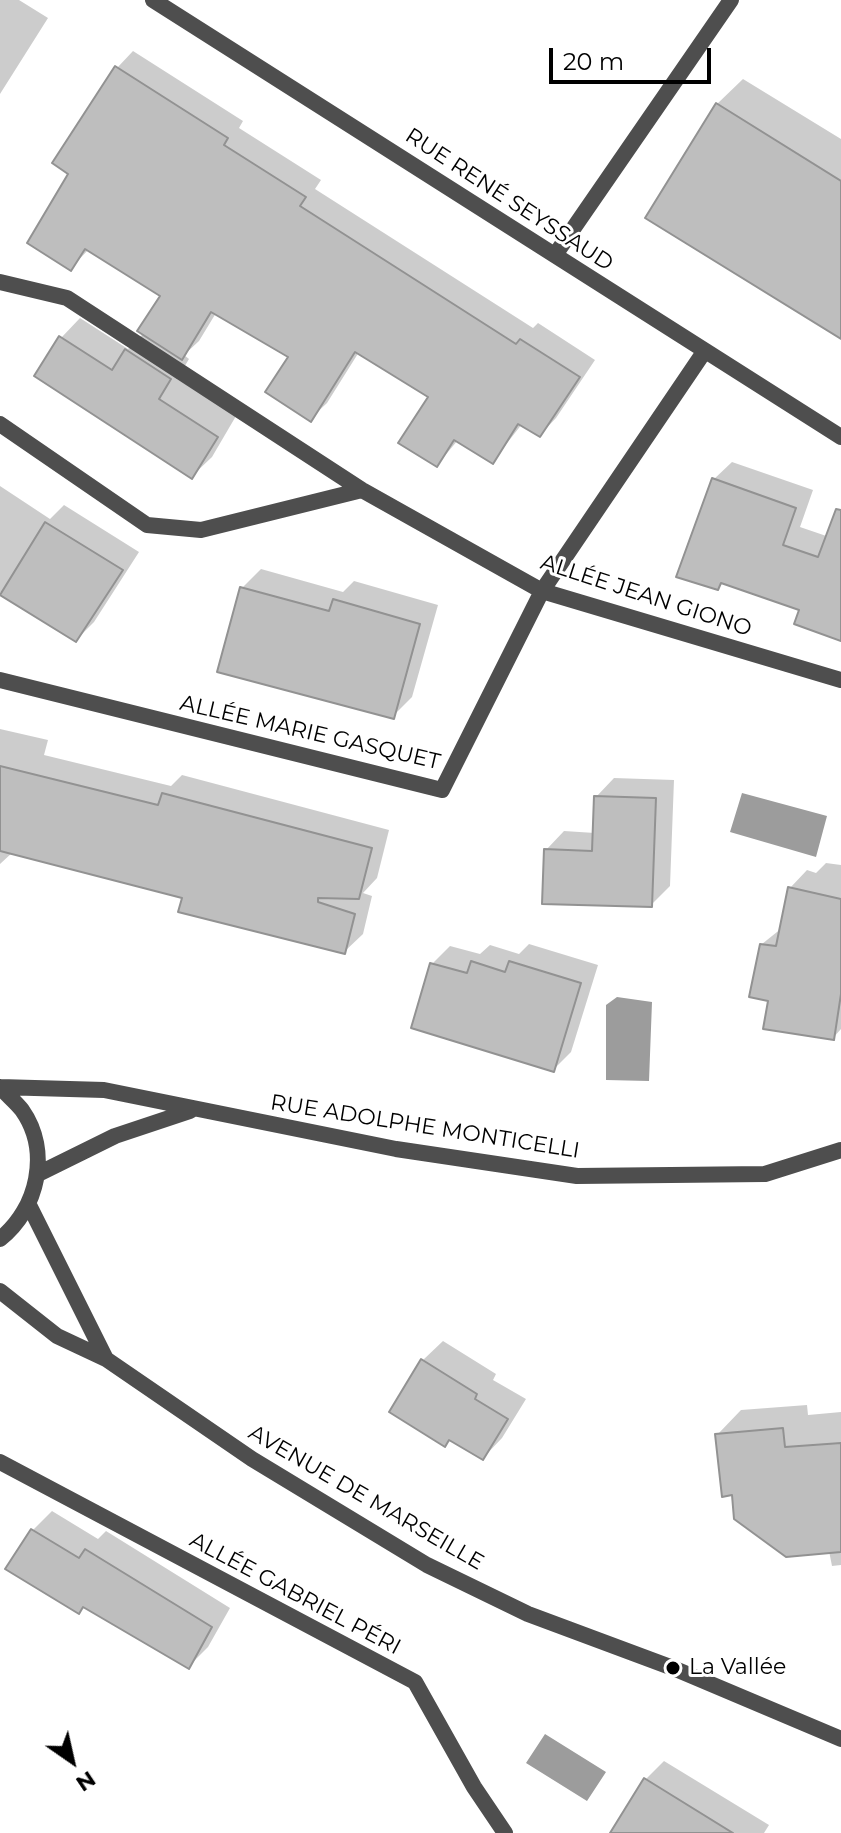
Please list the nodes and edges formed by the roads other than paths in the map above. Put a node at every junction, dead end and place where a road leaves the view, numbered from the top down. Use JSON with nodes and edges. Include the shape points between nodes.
{"nodes":[{"id":1,"x":153,"y":0,"type":"edge"},
{"id":2,"x":731,"y":0,"type":"edge"},
{"id":3,"x":555,"y":255,"type":"junction"},
{"id":4,"x":0,"y":282,"type":"edge"},
{"id":5,"x":704,"y":352,"type":"junction"},
{"id":6,"x":0,"y":424,"type":"edge"},
{"id":7,"x":841,"y":437,"type":"edge"},
{"id":8,"x":362,"y":490,"type":"junction"},
{"id":9,"x":542,"y":591,"type":"junction"},
{"id":10,"x":0,"y":680,"type":"edge"},
{"id":11,"x":841,"y":680,"type":"edge"},
{"id":12,"x":0,"y":1087,"type":"edge"},
{"id":13,"x":192,"y":1111,"type":"junction"},
{"id":14,"x":841,"y":1150,"type":"edge"},
{"id":15,"x":38,"y":1174,"type":"junction"},
{"id":16,"x":29,"y":1205,"type":"junction"},
{"id":17,"x":0,"y":1239,"type":"edge"},
{"id":18,"x":0,"y":1291,"type":"edge"},
{"id":19,"x":106,"y":1359,"type":"junction"},
{"id":20,"x":0,"y":1462,"type":"edge"},
{"id":21,"x":841,"y":1739,"type":"edge"},
{"id":22,"x":505,"y":1833,"type":"edge"}],
"edges":[{"from":1,"to":3,"type":"street","name":"RUE RENÉ SEYSSAUD"},
{"from":2,"to":3,"type":"street"},
{"from":3,"to":5,"type":"street","name":"RUE RENÉ SEYSSAUD"},
{"from":4,"to":8,"type":"street","name":"ALLÉE JEAN GIONO","via":[[67,298]]},
{"from":5,"to":7,"type":"street","name":"RUE RENÉ SEYSSAUD"},
{"from":5,"to":9,"type":"street","name":"ALLÉE MARIE GASQUET"},
{"from":6,"to":8,"type":"street","via":[[147,525],[201,530]]},
{"from":8,"to":9,"type":"street","name":"ALLÉE JEAN GIONO"},
{"from":9,"to":10,"type":"street","name":"ALLÉE MARIE GASQUET","via":[[442,790]]},
{"from":9,"to":11,"type":"street","name":"ALLÉE JEAN GIONO"},
{"from":12,"to":13,"type":"street","name":"RUE ADOLPHE MONTICELLI","via":[[104,1090]]},
{"from":12,"to":15,"type":"street","via":[[22,1110],[36,1141]]},
{"from":13,"to":14,"type":"street","name":"RUE ADOLPHE MONTICELLI","via":[[577,1176],[765,1174]]},
{"from":13,"to":15,"type":"street","name":"RUE ADOLPHE MONTICELLI","via":[[115,1136]]},
{"from":15,"to":16,"type":"street"},
{"from":16,"to":17,"type":"street"},
{"from":16,"to":19,"type":"street","name":"AVENUE DE MARSEILLE"},
{"from":18,"to":19,"type":"street","name":"AVENUE DE MARSEILLE","via":[[57,1336]]},
{"from":19,"to":21,"type":"street","name":"AVENUE DE MARSEILLE","via":[[252,1459],[427,1565],[528,1614]]},
{"from":20,"to":22,"type":"street","name":"ALLÉE GABRIEL PÉRI","via":[[415,1682]]}]}
